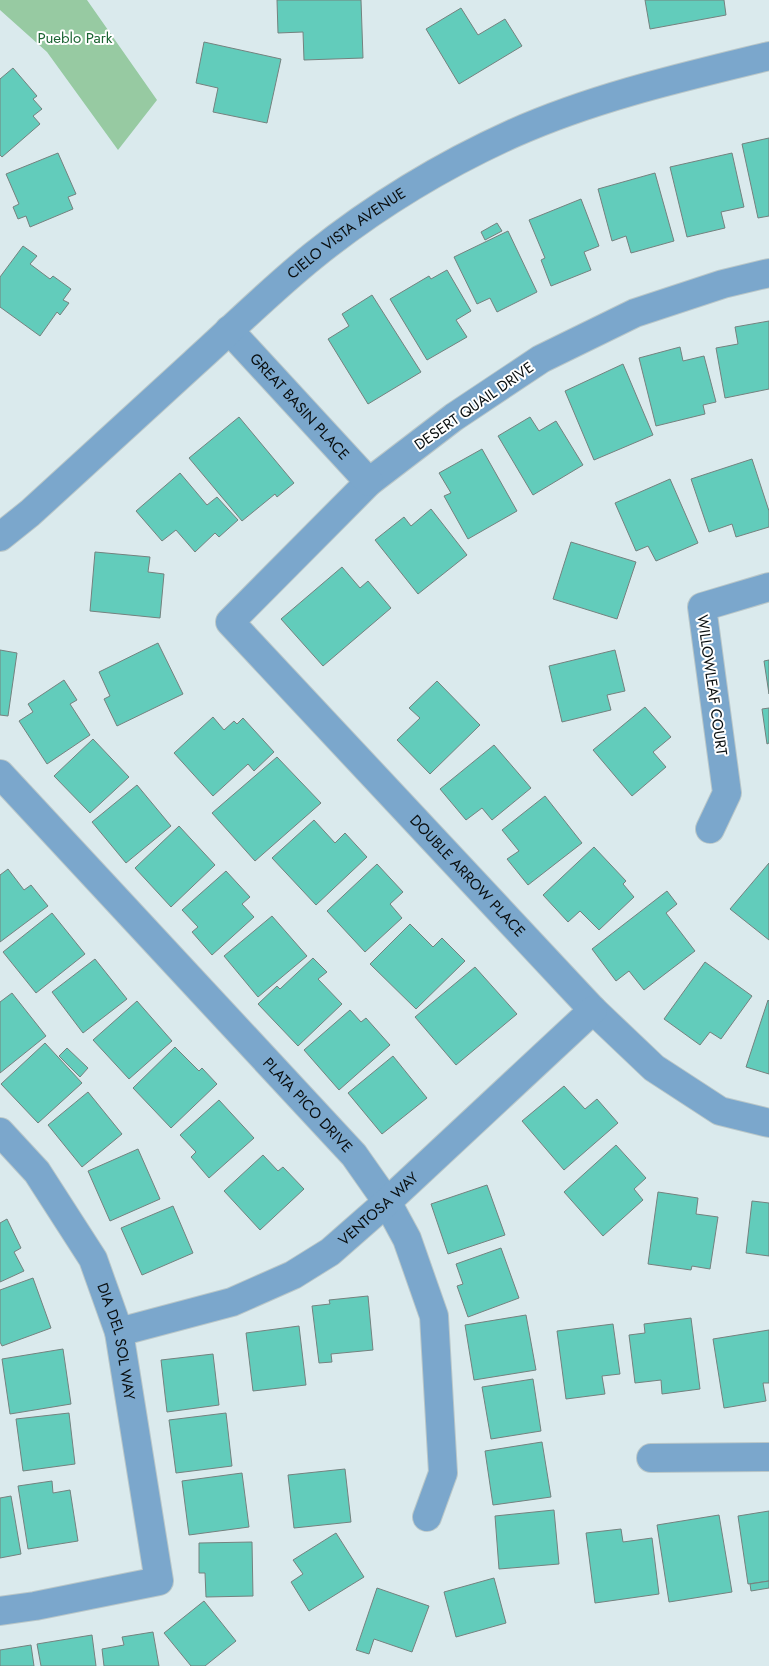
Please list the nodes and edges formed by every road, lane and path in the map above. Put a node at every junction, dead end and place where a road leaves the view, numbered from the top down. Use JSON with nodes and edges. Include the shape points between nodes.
{"nodes":[{"id":1,"x":769,"y":56,"type":"edge"},
{"id":2,"x":769,"y":273,"type":"edge"},
{"id":3,"x":229,"y":330,"type":"junction"},
{"id":4,"x":369,"y":482,"type":"junction"},
{"id":5,"x":0,"y":537,"type":"edge"},
{"id":6,"x":769,"y":587,"type":"edge"},
{"id":7,"x":230,"y":622,"type":"joint"},
{"id":8,"x":0,"y":774,"type":"edge"},
{"id":9,"x":710,"y":829,"type":"dead end"},
{"id":10,"x":593,"y":1010,"type":"junction"},
{"id":11,"x":769,"y":1123,"type":"edge"},
{"id":12,"x":0,"y":1132,"type":"edge"},
{"id":13,"x":387,"y":1202,"type":"junction"},
{"id":14,"x":119,"y":1332,"type":"junction"},
{"id":15,"x":651,"y":1458,"type":"dead end"},
{"id":16,"x":769,"y":1458,"type":"edge"},
{"id":17,"x":427,"y":1517,"type":"dead end"},
{"id":18,"x":0,"y":1611,"type":"edge"}],
"edges":[{"from":1,"to":3,"type":"street","name":"CIELO VISTA AVENUE","via":[[634,90],[569,111],[461,159],[360,220],[306,261]]},
{"from":2,"to":4,"type":"street","name":"DESERT QUAIL DRIVE","via":[[723,284],[635,313],[541,359],[454,417]]},
{"from":3,"to":4,"type":"street","name":"GREAT BASIN PLACE"},
{"from":3,"to":5,"type":"street","name":"CIELO VISTA AVENUE"},
{"from":4,"to":7,"type":"street","name":"DESERT QUAIL DRIVE"},
{"from":6,"to":9,"type":"street","name":"WILLOWLEAF COURT","via":[[702,607],[727,793]]},
{"from":7,"to":10,"type":"street","name":"DOUBLE ARROW PLACE"},
{"from":8,"to":13,"type":"street","name":"PLATA PICO DRIVE","via":[[354,1155]]},
{"from":10,"to":11,"type":"street","name":"DOUBLE ARROW PLACE","via":[[654,1068],[720,1111]]},
{"from":10,"to":13,"type":"street","name":"VENTOSA WAY"},
{"from":12,"to":14,"type":"street","name":"DIA DEL SOL WAY","via":[[38,1172],[93,1259]]},
{"from":13,"to":14,"type":"street","name":"VENTOSA WAY","via":[[330,1252],[293,1275],[232,1302]]},
{"from":13,"to":17,"type":"street","name":"PLATA PICO DRIVE","via":[[407,1239],[434,1316],[443,1473]]},
{"from":14,"to":18,"type":"street","name":"DIA DEL SOL WAY","via":[[159,1581]]},
{"from":15,"to":16,"type":"street"}]}
